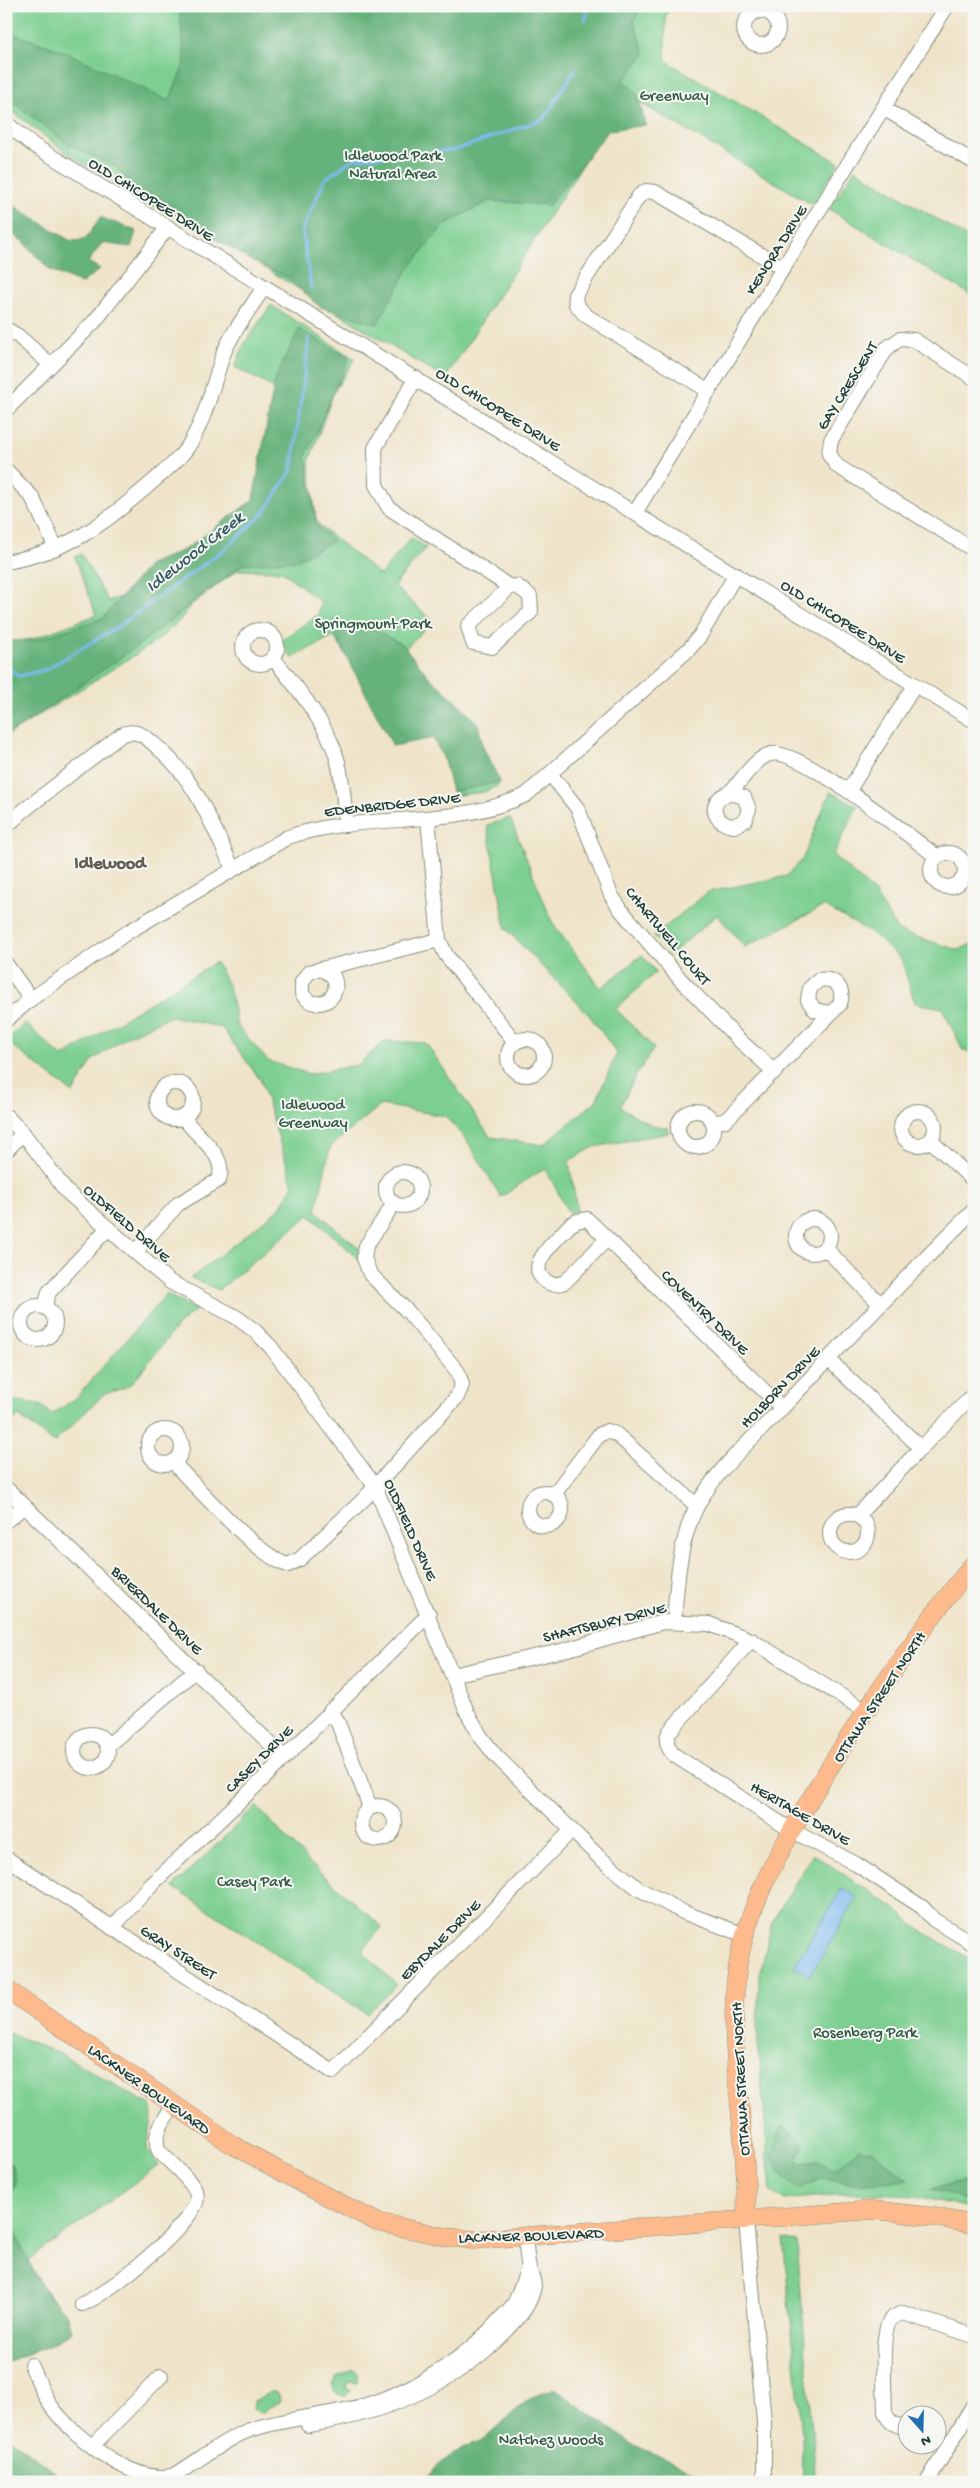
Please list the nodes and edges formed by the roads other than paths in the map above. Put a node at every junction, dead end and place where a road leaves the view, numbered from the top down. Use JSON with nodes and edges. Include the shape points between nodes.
{"nodes":[{"id":1,"x":947,"y":6,"type":"edge"},
{"id":2,"x":883,"y":108,"type":"junction"},
{"id":3,"x":6,"y":123,"type":"edge"},
{"id":4,"x":974,"y":162,"type":"edge"},
{"id":5,"x":168,"y":227,"type":"junction"},
{"id":6,"x":784,"y":268,"type":"junction"},
{"id":7,"x":264,"y":287,"type":"junction"},
{"id":8,"x":6,"y":329,"type":"edge"},
{"id":9,"x":50,"y":364,"type":"junction"},
{"id":10,"x":416,"y":378,"type":"junction"},
{"id":11,"x":974,"y":378,"type":"edge"},
{"id":12,"x":709,"y":391,"type":"junction"},
{"id":13,"x":6,"y":410,"type":"edge"},
{"id":14,"x":6,"y":470,"type":"edge"},
{"id":15,"x":635,"y":513,"type":"junction"},
{"id":16,"x":56,"y":548,"type":"junction"},
{"id":17,"x":974,"y":550,"type":"edge"},
{"id":18,"x":6,"y":562,"type":"edge"},
{"id":19,"x":736,"y":574,"type":"junction"},
{"id":20,"x":510,"y":587,"type":"junction"},
{"id":21,"x":272,"y":658,"type":"dead end"},
{"id":22,"x":916,"y":685,"type":"junction"},
{"id":23,"x":974,"y":721,"type":"edge"},
{"id":24,"x":551,"y":774,"type":"junction"},
{"id":25,"x":848,"y":790,"type":"junction"},
{"id":26,"x":730,"y":793,"type":"dead end"},
{"id":27,"x":428,"y":818,"type":"junction"},
{"id":28,"x":346,"y":824,"type":"junction"},
{"id":29,"x":6,"y":827,"type":"edge"},
{"id":30,"x":938,"y":857,"type":"dead end"},
{"id":31,"x":233,"y":869,"type":"junction"},
{"id":32,"x":439,"y":940,"type":"junction"},
{"id":33,"x":6,"y":964,"type":"edge"},
{"id":34,"x":322,"y":969,"type":"dead end"},
{"id":35,"x":31,"y":999,"type":"junction"},
{"id":36,"x":830,"y":1013,"type":"dead end"},
{"id":37,"x":6,"y":1020,"type":"edge"},
{"id":38,"x":515,"y":1042,"type":"dead end"},
{"id":39,"x":775,"y":1072,"type":"junction"},
{"id":40,"x":6,"y":1116,"type":"edge"},
{"id":41,"x":183,"y":1117,"type":"dead end"},
{"id":42,"x":713,"y":1123,"type":"dead end"},
{"id":43,"x":23,"y":1133,"type":"junction"},
{"id":44,"x":930,"y":1140,"type":"dead end"},
{"id":45,"x":6,"y":1151,"type":"edge"},
{"id":46,"x":974,"y":1181,"type":"edge"},
{"id":47,"x":394,"y":1204,"type":"dead end"},
{"id":48,"x":974,"y":1210,"type":"edge"},
{"id":49,"x":108,"y":1228,"type":"junction"},
{"id":50,"x":606,"y":1240,"type":"junction"},
{"id":51,"x":824,"y":1248,"type":"dead end"},
{"id":52,"x":135,"y":1252,"type":"junction"},
{"id":53,"x":880,"y":1304,"type":"junction"},
{"id":54,"x":45,"y":1306,"type":"dead end"},
{"id":55,"x":828,"y":1359,"type":"junction"},
{"id":56,"x":974,"y":1394,"type":"edge"},
{"id":57,"x":782,"y":1408,"type":"junction"},
{"id":58,"x":921,"y":1448,"type":"junction"},
{"id":59,"x":174,"y":1462,"type":"dead end"},
{"id":60,"x":375,"y":1486,"type":"junction"},
{"id":61,"x":6,"y":1488,"type":"edge"},
{"id":62,"x":554,"y":1494,"type":"dead end"},
{"id":63,"x":24,"y":1506,"type":"junction"},
{"id":64,"x":697,"y":1506,"type":"junction"},
{"id":65,"x":857,"y":1516,"type":"dead end"},
{"id":66,"x":6,"y":1521,"type":"edge"},
{"id":67,"x":974,"y":1563,"type":"edge"},
{"id":68,"x":429,"y":1614,"type":"junction"},
{"id":69,"x":674,"y":1621,"type":"junction"},
{"id":70,"x":751,"y":1640,"type":"junction"},
{"id":71,"x":196,"y":1670,"type":"junction"},
{"id":72,"x":452,"y":1675,"type":"junction"},
{"id":73,"x":331,"y":1710,"type":"junction"},
{"id":74,"x":864,"y":1710,"type":"junction"},
{"id":75,"x":107,"y":1746,"type":"dead end"},
{"id":76,"x":284,"y":1757,"type":"junction"},
{"id":77,"x":370,"y":1807,"type":"dead end"},
{"id":78,"x":791,"y":1830,"type":"junction"},
{"id":79,"x":571,"y":1832,"type":"junction"},
{"id":80,"x":6,"y":1858,"type":"edge"},
{"id":81,"x":922,"y":1907,"type":"junction"},
{"id":82,"x":112,"y":1928,"type":"junction"},
{"id":83,"x":974,"y":1934,"type":"edge"},
{"id":84,"x":745,"y":1935,"type":"junction"},
{"id":85,"x":974,"y":1944,"type":"edge"},
{"id":86,"x":6,"y":1989,"type":"edge"},
{"id":87,"x":332,"y":2072,"type":"joint"},
{"id":88,"x":174,"y":2105,"type":"junction"},
{"id":89,"x":746,"y":2220,"type":"junction"},
{"id":90,"x":974,"y":2225,"type":"edge"},
{"id":91,"x":525,"y":2238,"type":"junction"},
{"id":92,"x":82,"y":2304,"type":"dead end"},
{"id":93,"x":974,"y":2336,"type":"edge"},
{"id":94,"x":31,"y":2365,"type":"dead end"},
{"id":95,"x":161,"y":2376,"type":"dead end"},
{"id":96,"x":974,"y":2404,"type":"edge"},
{"id":97,"x":898,"y":2426,"type":"edge"},
{"id":98,"x":948,"y":2437,"type":"edge"},
{"id":99,"x":93,"y":2446,"type":"junction"},
{"id":100,"x":938,"y":2456,"type":"edge"},
{"id":101,"x":764,"y":2482,"type":"edge"},
{"id":102,"x":927,"y":2482,"type":"edge"}],
"edges":[{"from":1,"to":2,"type":"street","name":"KENORA DRIVE"},
{"from":2,"to":4,"type":"street"},
{"from":2,"to":6,"type":"street","name":"KENORA DRIVE"},
{"from":3,"to":5,"type":"street","name":"OLD CHICOPEE DRIVE","via":[[34,145]]},
{"from":5,"to":7,"type":"street","name":"OLD CHICOPEE DRIVE"},
{"from":5,"to":9,"type":"street","via":[[95,321]]},
{"from":6,"to":12,"type":"street","name":"KENORA DRIVE"},
{"from":6,"to":12,"type":"street","via":[[655,192],[646,191],[639,196],[576,295],[576,304],[585,315]]},
{"from":7,"to":10,"type":"street","name":"OLD CHICOPEE DRIVE"},
{"from":7,"to":16,"type":"street","via":[[224,353],[209,404],[191,442],[175,462],[109,520],[71,543]]},
{"from":8,"to":9,"type":"street"},
{"from":9,"to":13,"type":"street"},
{"from":10,"to":15,"type":"street","name":"OLD CHICOPEE DRIVE"},
{"from":10,"to":20,"type":"street","via":[[375,448],[376,484],[389,508]]},
{"from":11,"to":17,"type":"street","name":"GAY CRESCENT","via":[[914,340],[900,339],[887,348],[830,440],[829,454],[837,466]]},
{"from":12,"to":15,"type":"street","name":"KENORA DRIVE"},
{"from":14,"to":16,"type":"street","via":[[32,497]]},
{"from":15,"to":19,"type":"street","name":"OLD CHICOPEE DRIVE"},
{"from":16,"to":18,"type":"street"},
{"from":19,"to":22,"type":"street","name":"OLD CHICOPEE DRIVE"},
{"from":19,"to":24,"type":"street","name":"EDENBRIDGE DRIVE","via":[[689,649]]},
{"from":20,"to":20,"type":"street","via":[[468,626],[473,643],[492,647],[531,612],[530,596],[517,586]]},
{"from":21,"to":28,"type":"street","via":[[329,739],[342,783]]},
{"from":22,"to":23,"type":"street","name":"OLD CHICOPEE DRIVE"},
{"from":22,"to":25,"type":"street"},
{"from":24,"to":27,"type":"street","name":"EDENBRIDGE DRIVE","via":[[526,796],[502,807]]},
{"from":24,"to":39,"type":"street","name":"CHARTWELL COURT","via":[[578,810],[611,895],[621,910],[738,1040]]},
{"from":25,"to":26,"type":"street","via":[[784,753],[762,758]]},
{"from":25,"to":30,"type":"street"},
{"from":27,"to":28,"type":"street","name":"EDENBRIDGE DRIVE"},
{"from":27,"to":32,"type":"street"},
{"from":28,"to":31,"type":"street","name":"EDENBRIDGE DRIVE","via":[[288,837]]},
{"from":29,"to":31,"type":"street","via":[[121,735],[134,732],[143,735],[175,762],[186,776]]},
{"from":31,"to":35,"type":"street","name":"EDENBRIDGE DRIVE","via":[[128,932]]},
{"from":32,"to":34,"type":"street"},
{"from":32,"to":38,"type":"street","via":[[446,955]]},
{"from":33,"to":35,"type":"street"},
{"from":35,"to":37,"type":"street","name":"EDENBRIDGE DRIVE"},
{"from":36,"to":39,"type":"street"},
{"from":39,"to":42,"type":"street","via":[[726,1120]]},
{"from":40,"to":43,"type":"street","name":"OLDFIELD DRIVE"},
{"from":41,"to":52,"type":"street","via":[[217,1156],[221,1164],[219,1180],[178,1204]]},
{"from":43,"to":45,"type":"street"},
{"from":43,"to":49,"type":"street","name":"OLDFIELD DRIVE","via":[[66,1191]]},
{"from":44,"to":46,"type":"street"},
{"from":47,"to":60,"type":"street","via":[[366,1246],[364,1258],[370,1274],[409,1313],[458,1372],[462,1385],[458,1397]]},
{"from":48,"to":53,"type":"street","name":"HOLBORN DRIVE"},
{"from":49,"to":52,"type":"street","name":"OLDFIELD DRIVE"},
{"from":49,"to":54,"type":"street","via":[[49,1292]]},
{"from":50,"to":50,"type":"street","name":"COVENTRY DRIVE","via":[[587,1220],[577,1221],[538,1261],[537,1270],[548,1283],[557,1285],[565,1282]]},
{"from":50,"to":57,"type":"street","name":"COVENTRY DRIVE"},
{"from":51,"to":53,"type":"street"},
{"from":52,"to":60,"type":"street","name":"OLDFIELD DRIVE","via":[[170,1282],[236,1317],[255,1331],[270,1346]]},
{"from":53,"to":55,"type":"street","name":"HOLBORN DRIVE"},
{"from":55,"to":57,"type":"street","name":"HOLBORN DRIVE"},
{"from":55,"to":58,"type":"street"},
{"from":56,"to":58,"type":"street"},
{"from":57,"to":64,"type":"street","name":"HOLBORN DRIVE","via":[[726,1466]]},
{"from":58,"to":65,"type":"street"},
{"from":59,"to":60,"type":"street","via":[[258,1546],[276,1562],[288,1565],[300,1559]]},
{"from":60,"to":68,"type":"street","name":"OLDFIELD DRIVE"},
{"from":61,"to":63,"type":"street","name":"BRIERDALE DRIVE"},
{"from":62,"to":64,"type":"street","via":[[599,1436],[607,1431],[616,1434]]},
{"from":63,"to":66,"type":"street"},
{"from":63,"to":71,"type":"street","name":"BRIERDALE DRIVE"},
{"from":64,"to":69,"type":"street","name":"HOLBORN DRIVE","via":[[686,1535],[677,1577]]},
{"from":67,"to":74,"type":"main road","name":"OTTAWA STREET NORTH"},
{"from":68,"to":72,"type":"street","name":"OLDFIELD DRIVE"},
{"from":68,"to":73,"type":"street","name":"CASEY DRIVE"},
{"from":69,"to":70,"type":"street","name":"SHAFTSBURY DRIVE","via":[[710,1624]]},
{"from":69,"to":72,"type":"street","name":"SHAFTSBURY DRIVE"},
{"from":70,"to":74,"type":"street","name":"SHAFTSBURY DRIVE"},
{"from":70,"to":78,"type":"street","name":"HERITAGE DRIVE","via":[[669,1732],[666,1744],[674,1755]]},
{"from":71,"to":75,"type":"street"},
{"from":71,"to":76,"type":"street","name":"BRIERDALE DRIVE"},
{"from":72,"to":79,"type":"street","name":"OLDFIELD DRIVE","via":[[481,1737]]},
{"from":73,"to":76,"type":"street","name":"CASEY DRIVE"},
{"from":73,"to":77,"type":"street"},
{"from":74,"to":78,"type":"main road","name":"OTTAWA STREET NORTH"},
{"from":76,"to":82,"type":"street","name":"CASEY DRIVE","via":[[264,1780],[149,1887]]},
{"from":78,"to":81,"type":"street","name":"HERITAGE DRIVE","via":[[856,1864]]},
{"from":78,"to":84,"type":"main road","name":"OTTAWA STREET NORTH"},
{"from":79,"to":84,"type":"street","name":"OLDFIELD DRIVE","via":[[639,1889],[686,1913]]},
{"from":79,"to":87,"type":"street","name":"EBYDALE DRIVE"},
{"from":80,"to":82,"type":"street","name":"GRAY STREET"},
{"from":81,"to":83,"type":"street","name":"HERITAGE DRIVE","via":[[940,1912]]},
{"from":81,"to":85,"type":"street","name":"HERITAGE DRIVE","via":[[934,1920]]},
{"from":82,"to":87,"type":"street","name":"GRAY STREET"},
{"from":84,"to":89,"type":"main road","name":"OTTAWA STREET NORTH","via":[[736,1977],[733,2020]]},
{"from":86,"to":88,"type":"main road","name":"LACKNER BOULEVARD"},
{"from":88,"to":91,"type":"main road","name":"LACKNER BOULEVARD","via":[[243,2151],[377,2222],[446,2237],[474,2240]]},
{"from":88,"to":92,"type":"street","via":[[156,2137],[156,2145],[195,2187],[196,2205],[179,2226],[118,2284],[98,2298]]},
{"from":89,"to":90,"type":"main road","name":"LACKNER BOULEVARD","via":[[874,2210]]},
{"from":89,"to":91,"type":"main road","name":"LACKNER BOULEVARD"},
{"from":89,"to":101,"type":"street","name":"OTTAWA STREET NORTH","via":[[764,2422]]},
{"from":91,"to":99,"type":"street","via":[[528,2267],[514,2304],[465,2354],[427,2378],[374,2402],[287,2418],[278,2424],[241,2434],[166,2478],[124,2468]]},
{"from":93,"to":97,"type":"street","via":[[903,2313],[892,2319],[886,2329],[885,2412],[887,2419]]},
{"from":94,"to":99,"type":"street","via":[[53,2409]]},
{"from":95,"to":99,"type":"street"},
{"from":96,"to":98,"type":"street"},
{"from":100,"to":102,"type":"street"}]}
